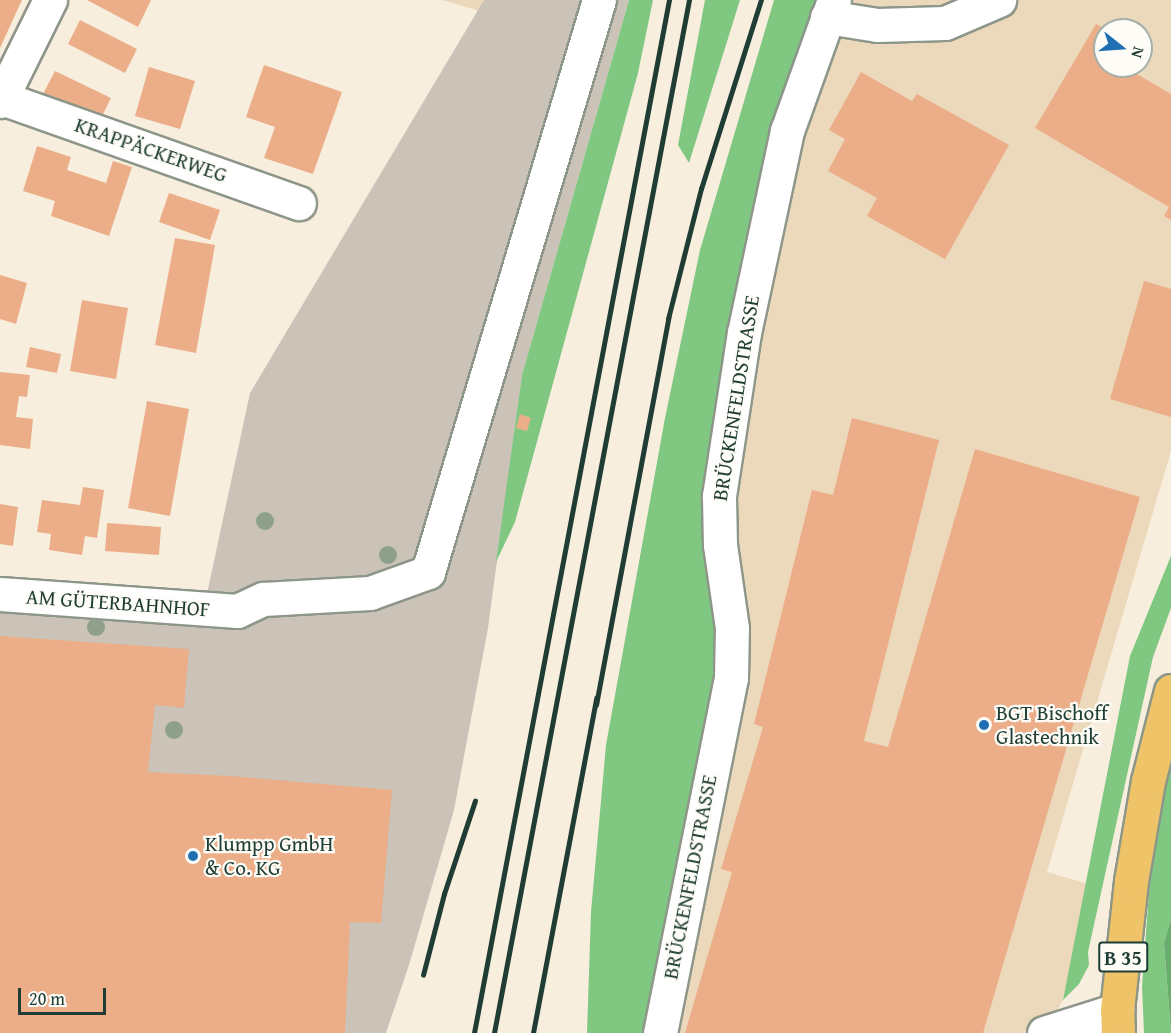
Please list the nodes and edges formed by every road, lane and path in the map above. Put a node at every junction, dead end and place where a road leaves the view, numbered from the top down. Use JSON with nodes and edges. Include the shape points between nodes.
{"nodes":[{"id":1,"x":50,"y":0,"type":"edge"},
{"id":2,"x":599,"y":0,"type":"edge"},
{"id":3,"x":999,"y":0,"type":"edge"},
{"id":4,"x":830,"y":9,"type":"edge"},
{"id":5,"x":1,"y":100,"type":"edge"},
{"id":6,"x":299,"y":203,"type":"dead end"},
{"id":7,"x":0,"y":594,"type":"edge"},
{"id":8,"x":0,"y":611,"type":"edge"},
{"id":9,"x":1171,"y":691,"type":"edge"},
{"id":10,"x":1118,"y":1022,"type":"edge"},
{"id":11,"x":660,"y":1033,"type":"edge"},
{"id":12,"x":1044,"y":1033,"type":"edge"}],
"edges":[{"from":1,"to":5,"type":"street"},
{"from":2,"to":7,"type":"street","name":"AM GÜTERBAHNHOF","via":[[428,572],[370,593],[263,599],[237,611]]},
{"from":3,"to":4,"type":"street","name":"BRÜCKENFELDSTRASSE","via":[[945,23],[877,25]]},
{"from":4,"to":11,"type":"street","name":"BRÜCKENFELDSTRASSE","via":[[787,132],[744,333],[719,496],[720,545],[732,628],[730,678]]},
{"from":5,"to":6,"type":"street","name":"KRAPPÄCKERWEG"},
{"from":7,"to":8,"type":"street"},
{"from":9,"to":10,"type":"main road","number":"B 35","via":[[1148,782],[1132,870]]},
{"from":10,"to":12,"type":"street"}]}
